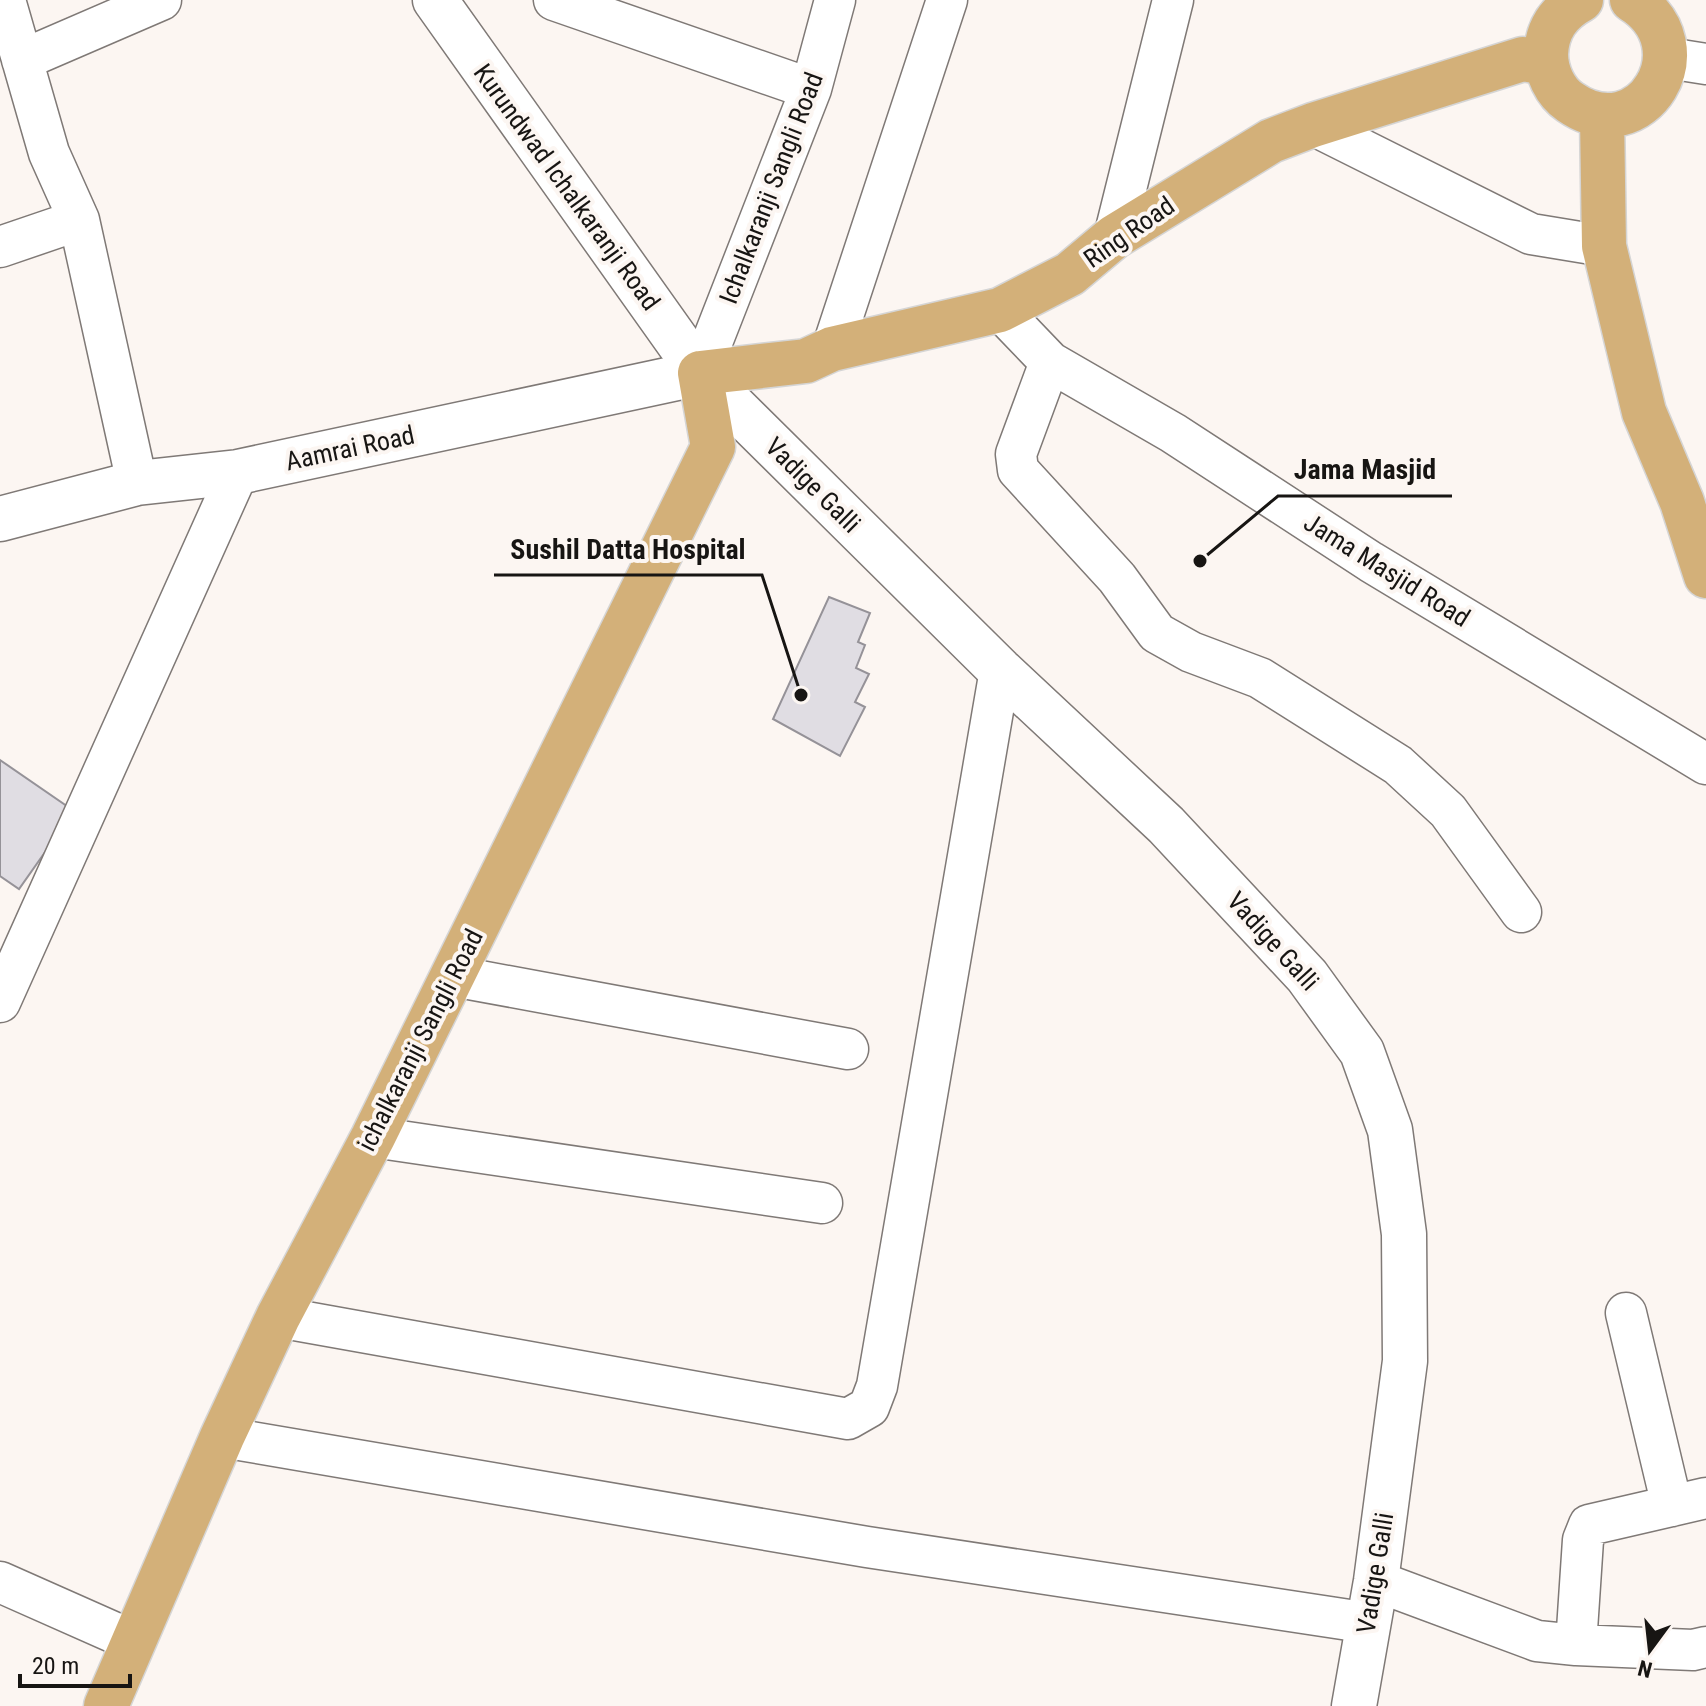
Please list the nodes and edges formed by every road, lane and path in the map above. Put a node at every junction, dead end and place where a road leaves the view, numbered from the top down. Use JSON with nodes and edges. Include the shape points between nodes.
{"nodes":[{"id":1,"x":5,"y":0,"type":"edge"},
{"id":2,"x":161,"y":0,"type":"edge"},
{"id":3,"x":435,"y":0,"type":"edge"},
{"id":4,"x":554,"y":0,"type":"edge"},
{"id":5,"x":835,"y":0,"type":"edge"},
{"id":6,"x":947,"y":0,"type":"edge"},
{"id":7,"x":1173,"y":0,"type":"edge"},
{"id":8,"x":1581,"y":0,"type":"edge"},
{"id":9,"x":1632,"y":0,"type":"edge"},
{"id":10,"x":22,"y":60,"type":"junction"},
{"id":11,"x":1687,"y":61,"type":"edge"},
{"id":12,"x":1546,"y":63,"type":"junction"},
{"id":13,"x":811,"y":89,"type":"junction"},
{"id":14,"x":1602,"y":116,"type":"junction"},
{"id":15,"x":1313,"y":125,"type":"junction"},
{"id":16,"x":79,"y":220,"type":"junction"},
{"id":17,"x":1114,"y":237,"type":"junction"},
{"id":18,"x":1604,"y":246,"type":"junction"},
{"id":19,"x":0,"y":247,"type":"edge"},
{"id":20,"x":1000,"y":310,"type":"junction"},
{"id":21,"x":832,"y":349,"type":"junction"},
{"id":22,"x":1050,"y":362,"type":"junction"},
{"id":23,"x":700,"y":373,"type":"junction"},
{"id":24,"x":238,"y":472,"type":"junction"},
{"id":25,"x":137,"y":483,"type":"junction"},
{"id":26,"x":0,"y":519,"type":"edge"},
{"id":27,"x":1706,"y":576,"type":"edge"},
{"id":28,"x":1000,"y":670,"type":"junction"},
{"id":29,"x":1706,"y":764,"type":"edge"},
{"id":30,"x":1521,"y":912,"type":"dead end"},
{"id":31,"x":453,"y":976,"type":"junction"},
{"id":32,"x":0,"y":1002,"type":"edge"},
{"id":33,"x":848,"y":1049,"type":"dead end"},
{"id":34,"x":373,"y":1137,"type":"junction"},
{"id":35,"x":822,"y":1203,"type":"dead end"},
{"id":36,"x":1626,"y":1313,"type":"dead end"},
{"id":37,"x":278,"y":1317,"type":"junction"},
{"id":38,"x":222,"y":1437,"type":"junction"},
{"id":39,"x":1689,"y":1502,"type":"edge"},
{"id":40,"x":1376,"y":1581,"type":"junction"},
{"id":41,"x":0,"y":1582,"type":"edge"},
{"id":42,"x":1369,"y":1623,"type":"junction"},
{"id":43,"x":133,"y":1641,"type":"junction"},
{"id":44,"x":1576,"y":1645,"type":"junction"},
{"id":45,"x":1706,"y":1647,"type":"edge"},
{"id":46,"x":111,"y":1705,"type":"edge"},
{"id":47,"x":1354,"y":1706,"type":"edge"}],
"edges":[{"from":1,"to":10,"type":"street"},
{"from":2,"to":10,"type":"street"},
{"from":3,"to":23,"type":"main road","name":"Kurundwad Ichalkaranji Road"},
{"from":4,"to":13,"type":"street"},
{"from":5,"to":13,"type":"street","name":"Ichalkaranji Sangli Road"},
{"from":6,"to":21,"type":"street"},
{"from":7,"to":17,"type":"street"},
{"from":8,"to":12,"type":"main road","via":[[1554,23]]},
{"from":9,"to":11,"type":"main road","via":[[1646,8]]},
{"from":10,"to":16,"type":"street","via":[[49,153]]},
{"from":11,"to":14,"type":"main road","via":[[1664,77],[1638,107]]},
{"from":12,"to":14,"type":"main road","via":[[1564,98]]},
{"from":12,"to":15,"type":"main road","name":"Ring Road","via":[[1523,59]]},
{"from":13,"to":23,"type":"street","name":"Ichalkaranji Sangli Road"},
{"from":14,"to":18,"type":"main road"},
{"from":15,"to":17,"type":"main road","name":"Ring Road","via":[[1271,141]]},
{"from":15,"to":18,"type":"street","via":[[1531,234]]},
{"from":16,"to":19,"type":"street"},
{"from":16,"to":25,"type":"street"},
{"from":17,"to":20,"type":"main road","name":"Ring Road","via":[[1070,274]]},
{"from":18,"to":27,"type":"main road","via":[[1644,412]]},
{"from":20,"to":21,"type":"main road","name":"Ring Road"},
{"from":20,"to":22,"type":"street","name":"Jama Masjid Road"},
{"from":21,"to":23,"type":"main road","name":"Ring Road","via":[[806,361]]},
{"from":22,"to":29,"type":"street","name":"Jama Masjid Road"},
{"from":22,"to":30,"type":"street","via":[[1016,454],[1018,470],[1117,578],[1157,633],[1260,678],[1398,765],[1448,811]]},
{"from":23,"to":24,"type":"main road","name":"Aamrai Road"},
{"from":23,"to":28,"type":"main road","name":"Vadige Galli"},
{"from":23,"to":31,"type":"main road","name":"ichalkaranji Sangli Road","via":[[713,447]]},
{"from":24,"to":25,"type":"main road","name":"Aamrai Road"},
{"from":24,"to":32,"type":"street"},
{"from":25,"to":26,"type":"main road","name":"Aamrai Road"},
{"from":28,"to":37,"type":"street","via":[[877,1386],[869,1407],[848,1419]]},
{"from":28,"to":40,"type":"main road","name":"Vadige Galli","via":[[1166,825],[1307,976],[1362,1052],[1390,1130],[1404,1234],[1405,1361]]},
{"from":31,"to":33,"type":"street"},
{"from":31,"to":34,"type":"main road","name":"ichalkaranji Sangli Road"},
{"from":34,"to":35,"type":"street"},
{"from":34,"to":37,"type":"main road","name":"ichalkaranji Sangli Road"},
{"from":36,"to":39,"type":"street"},
{"from":37,"to":38,"type":"main road","name":"ichalkaranji Sangli Road"},
{"from":38,"to":42,"type":"street","via":[[867,1547]]},
{"from":38,"to":43,"type":"main road","name":"ichalkaranji Sangli Road"},
{"from":39,"to":44,"type":"street","via":[[1589,1525],[1583,1540]]},
{"from":40,"to":42,"type":"main road","name":"Vadige Galli"},
{"from":40,"to":44,"type":"street","via":[[1537,1641]]},
{"from":41,"to":43,"type":"street"},
{"from":42,"to":47,"type":"main road","name":"Vadige Galli"},
{"from":43,"to":46,"type":"main road","name":"ichalkaranji Sangli Road"},
{"from":44,"to":45,"type":"street"}]}
